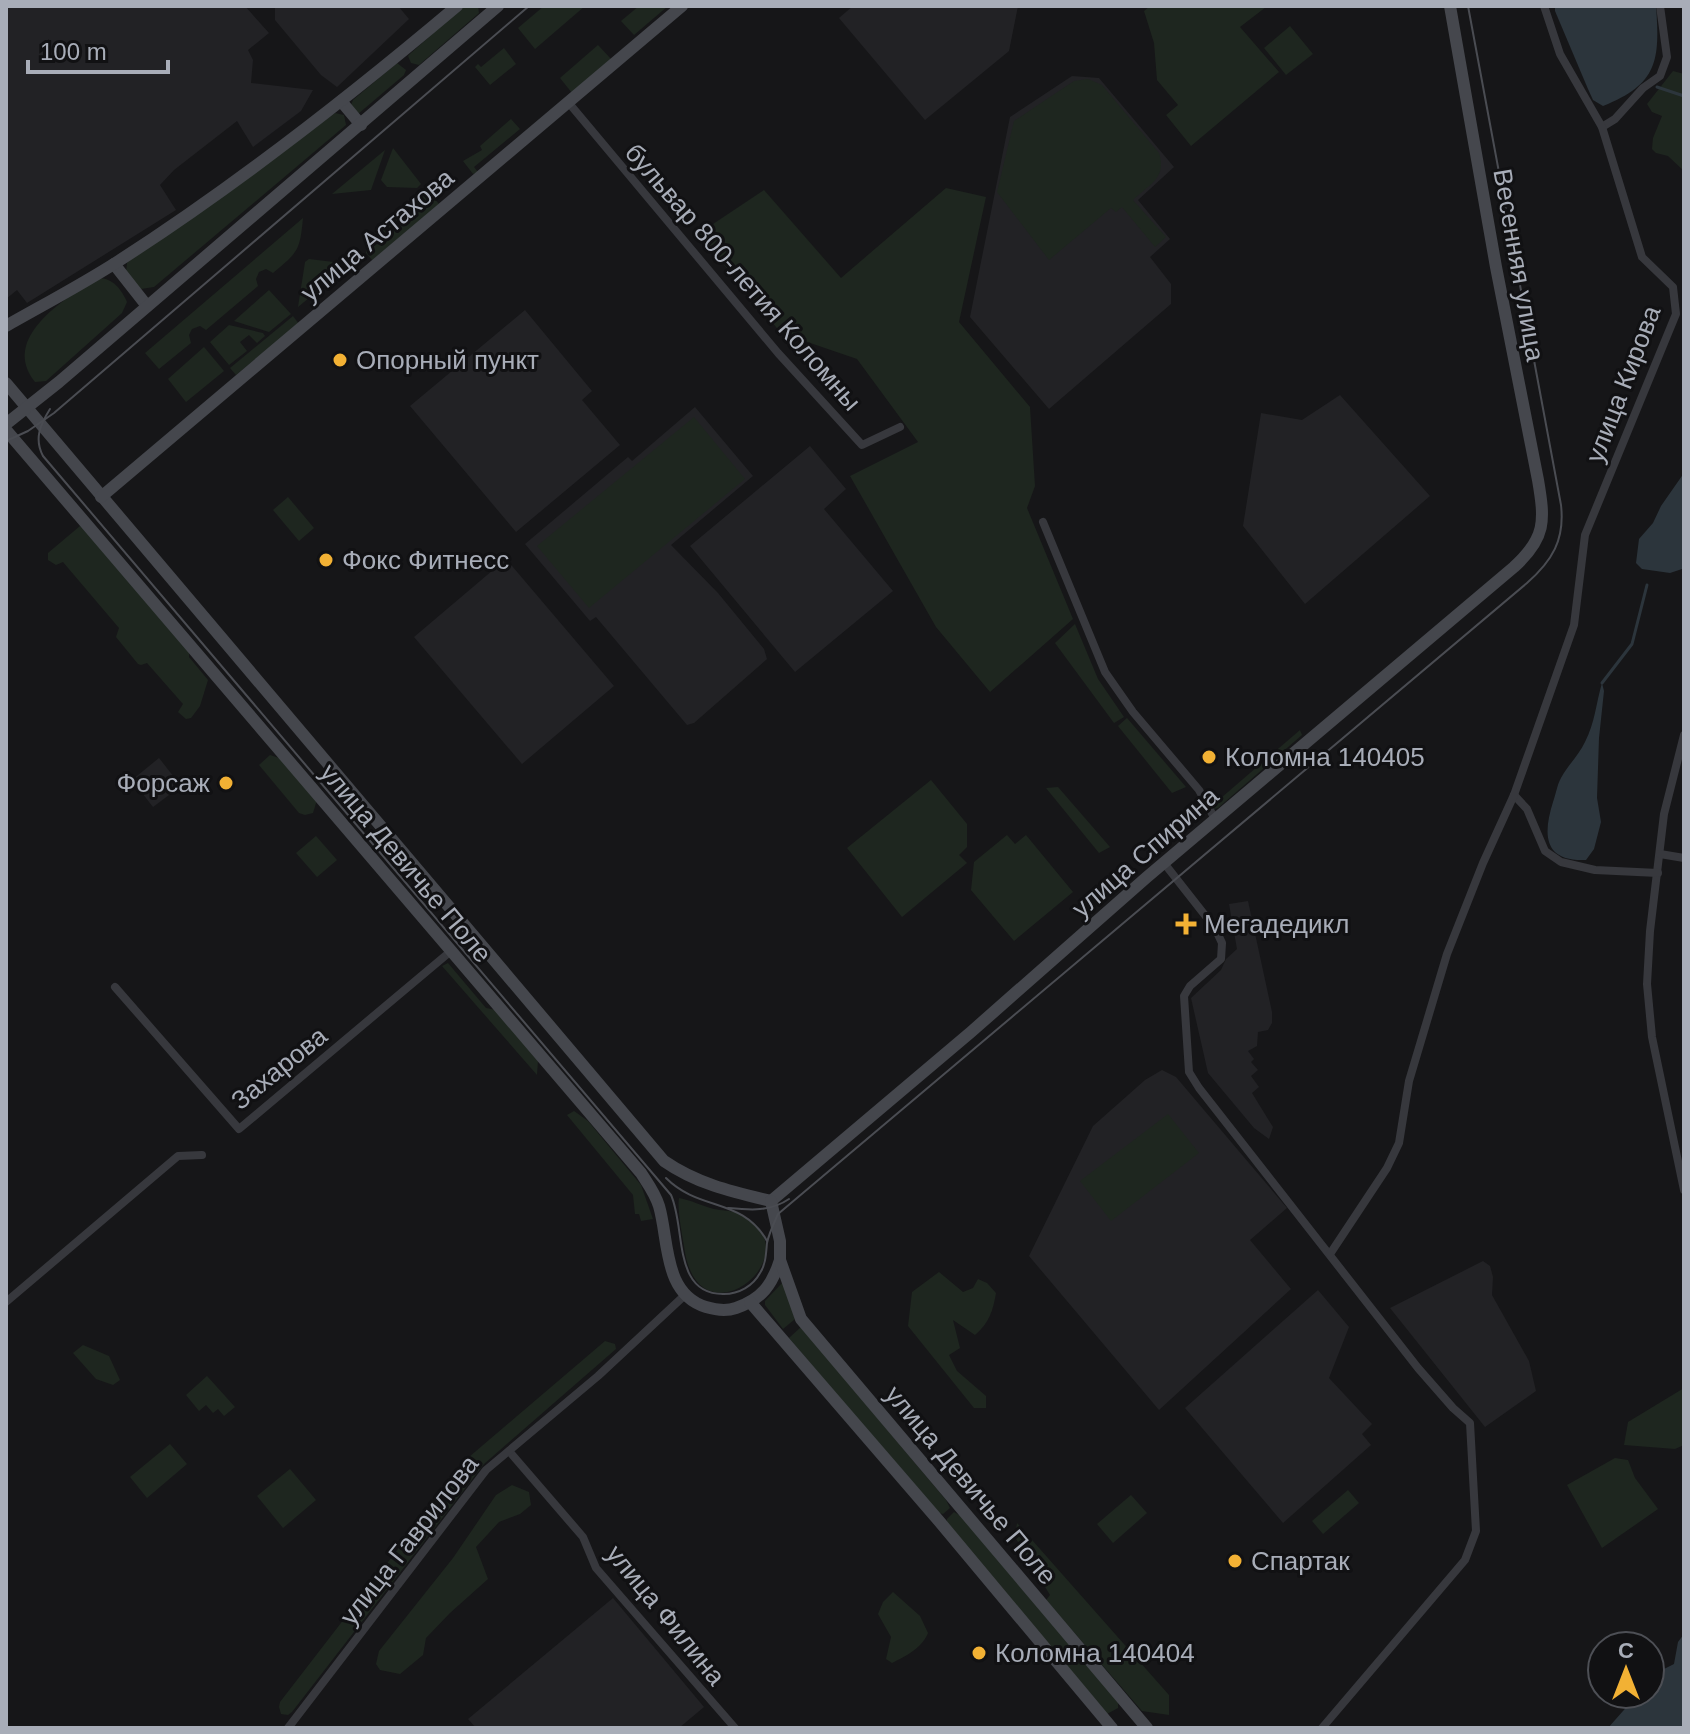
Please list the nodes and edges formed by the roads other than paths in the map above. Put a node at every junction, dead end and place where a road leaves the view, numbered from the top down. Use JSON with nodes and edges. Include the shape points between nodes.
{"nodes":[{"id":1,"x":457,"y":6,"type":"edge"},
{"id":2,"x":682,"y":6,"type":"edge"},
{"id":3,"x":1450,"y":6,"type":"edge"},
{"id":4,"x":1544,"y":6,"type":"edge"},
{"id":5,"x":1660,"y":6,"type":"edge"},
{"id":6,"x":489,"y":9,"type":"edge"},
{"id":7,"x":399,"y":55,"type":"junction"},
{"id":8,"x":418,"y":76,"type":"junction"},
{"id":9,"x":341,"y":101,"type":"junction"},
{"id":10,"x":568,"y":102,"type":"junction"},
{"id":11,"x":361,"y":125,"type":"junction"},
{"id":12,"x":1602,"y":127,"type":"junction"},
{"id":13,"x":114,"y":264,"type":"junction"},
{"id":14,"x":147,"y":306,"type":"junction"},
{"id":15,"x":6,"y":326,"type":"edge"},
{"id":16,"x":6,"y":383,"type":"edge"},
{"id":17,"x":25,"y":408,"type":"junction"},
{"id":18,"x":35,"y":419,"type":"junction"},
{"id":19,"x":6,"y":426,"type":"edge"},
{"id":20,"x":900,"y":427,"type":"dead end"},
{"id":21,"x":101,"y":497,"type":"junction"},
{"id":22,"x":1043,"y":522,"type":"dead end"},
{"id":23,"x":1539,"y":532,"type":"joint"},
{"id":24,"x":1684,"y":735,"type":"edge"},
{"id":25,"x":1514,"y":795,"type":"junction"},
{"id":26,"x":1215,"y":819,"type":"junction"},
{"id":27,"x":1660,"y":854,"type":"junction"},
{"id":28,"x":1684,"y":858,"type":"edge"},
{"id":29,"x":1164,"y":863,"type":"junction"},
{"id":30,"x":1658,"y":873,"type":"junction"},
{"id":31,"x":451,"y":951,"type":"junction"},
{"id":32,"x":115,"y":987,"type":"dead end"},
{"id":33,"x":202,"y":1155,"type":"dead end"},
{"id":34,"x":1684,"y":1190,"type":"edge"},
{"id":35,"x":771,"y":1201,"type":"junction"},
{"id":36,"x":1330,"y":1254,"type":"junction"},
{"id":37,"x":780,"y":1260,"type":"junction"},
{"id":38,"x":685,"y":1295,"type":"junction"},
{"id":39,"x":6,"y":1302,"type":"edge"},
{"id":40,"x":750,"y":1302,"type":"junction"},
{"id":41,"x":509,"y":1451,"type":"junction"},
{"id":42,"x":959,"y":1505,"type":"junction"},
{"id":43,"x":939,"y":1521,"type":"junction"},
{"id":44,"x":1126,"y":1703,"type":"junction"},
{"id":45,"x":1109,"y":1724,"type":"edge"},
{"id":46,"x":288,"y":1728,"type":"edge"},
{"id":47,"x":735,"y":1728,"type":"edge"},
{"id":48,"x":1147,"y":1728,"type":"edge"},
{"id":49,"x":1322,"y":1728,"type":"edge"}],
"edges":[{"from":1,"to":7,"type":"main road"},
{"from":2,"to":10,"type":"main road","name":"улица Астахова"},
{"from":3,"to":23,"type":"main road","name":"Весенняя улица","via":[[1537,472]]},
{"from":4,"to":12,"type":"street","name":"улица Кирова","via":[[1560,54]]},
{"from":5,"to":12,"type":"street","via":[[1667,57],[1660,76]]},
{"from":6,"to":8,"type":"main road"},
{"from":7,"to":8,"type":"main road"},
{"from":7,"to":9,"type":"main road"},
{"from":8,"to":11,"type":"main road"},
{"from":9,"to":11,"type":"main road"},
{"from":9,"to":13,"type":"main road","via":[[269,158]]},
{"from":10,"to":20,"type":"street","name":"бульвар 800-летия Коломны","via":[[862,445]]},
{"from":10,"to":21,"type":"main road","name":"улица Астахова"},
{"from":11,"to":14,"type":"main road"},
{"from":12,"to":25,"type":"street","name":"улица Кирова","via":[[1642,257],[1673,287],[1676,314],[1585,535],[1574,625]]},
{"from":13,"to":14,"type":"main road"},
{"from":13,"to":15,"type":"main road"},
{"from":14,"to":17,"type":"main road"},
{"from":16,"to":17,"type":"main road","name":"улица Девичье Поле"},
{"from":17,"to":18,"type":"main road","name":"улица Девичье Поле"},
{"from":17,"to":19,"type":"main road"},
{"from":18,"to":19,"type":"main road"},
{"from":18,"to":21,"type":"main road","name":"улица Девичье Поле"},
{"from":19,"to":31,"type":"main road","name":"улица Девичье Поле"},
{"from":21,"to":35,"type":"main road","name":"улица Девичье Поле","via":[[664,1161],[717,1188]]},
{"from":22,"to":26,"type":"street","via":[[1105,672],[1199,790]]},
{"from":23,"to":26,"type":"main road","name":"улица Спирина","via":[[1536,544],[1514,567]]},
{"from":24,"to":27,"type":"street"},
{"from":25,"to":30,"type":"street","via":[[1527,809],[1545,851],[1561,862],[1595,870]]},
{"from":25,"to":36,"type":"street","name":"улица Кирова","via":[[1447,954],[1409,1081],[1399,1143]]},
{"from":26,"to":29,"type":"main road","name":"улица Спирина"},
{"from":27,"to":28,"type":"street"},
{"from":27,"to":30,"type":"street"},
{"from":29,"to":35,"type":"main road","name":"улица Спирина"},
{"from":29,"to":36,"type":"street","via":[[1222,943],[1221,959],[1184,996],[1189,1072]]},
{"from":30,"to":34,"type":"street","via":[[1647,984],[1652,1037]]},
{"from":31,"to":32,"type":"street","name":"Захарова","via":[[239,1129]]},
{"from":31,"to":38,"type":"main road","name":"улица Девичье Поле","via":[[647,1182],[658,1202],[672,1273]]},
{"from":33,"to":39,"type":"street","via":[[178,1156]]},
{"from":35,"to":37,"type":"main road","name":"улица Девичье Поле"},
{"from":36,"to":49,"type":"street","via":[[1418,1368],[1470,1423],[1476,1531],[1465,1560]]},
{"from":37,"to":40,"type":"main road","via":[[764,1293]]},
{"from":37,"to":42,"type":"main road","name":"улица Девичье Поле","via":[[801,1319]]},
{"from":38,"to":40,"type":"main road","via":[[717,1309],[732,1310]]},
{"from":38,"to":41,"type":"street","name":"улица Гаврилова"},
{"from":40,"to":43,"type":"main road","name":"улица Девичье Поле"},
{"from":41,"to":46,"type":"street","name":"улица Гаврилова","via":[[486,1470]]},
{"from":41,"to":47,"type":"street","name":"улица Филина","via":[[583,1537],[596,1568]]},
{"from":42,"to":43,"type":"main road"},
{"from":42,"to":44,"type":"main road","name":"улица Девичье Поле"},
{"from":43,"to":45,"type":"main road","name":"улица Девичье Поле"},
{"from":44,"to":45,"type":"main road"},
{"from":44,"to":48,"type":"main road","name":"улица Девичье Поле"}]}
